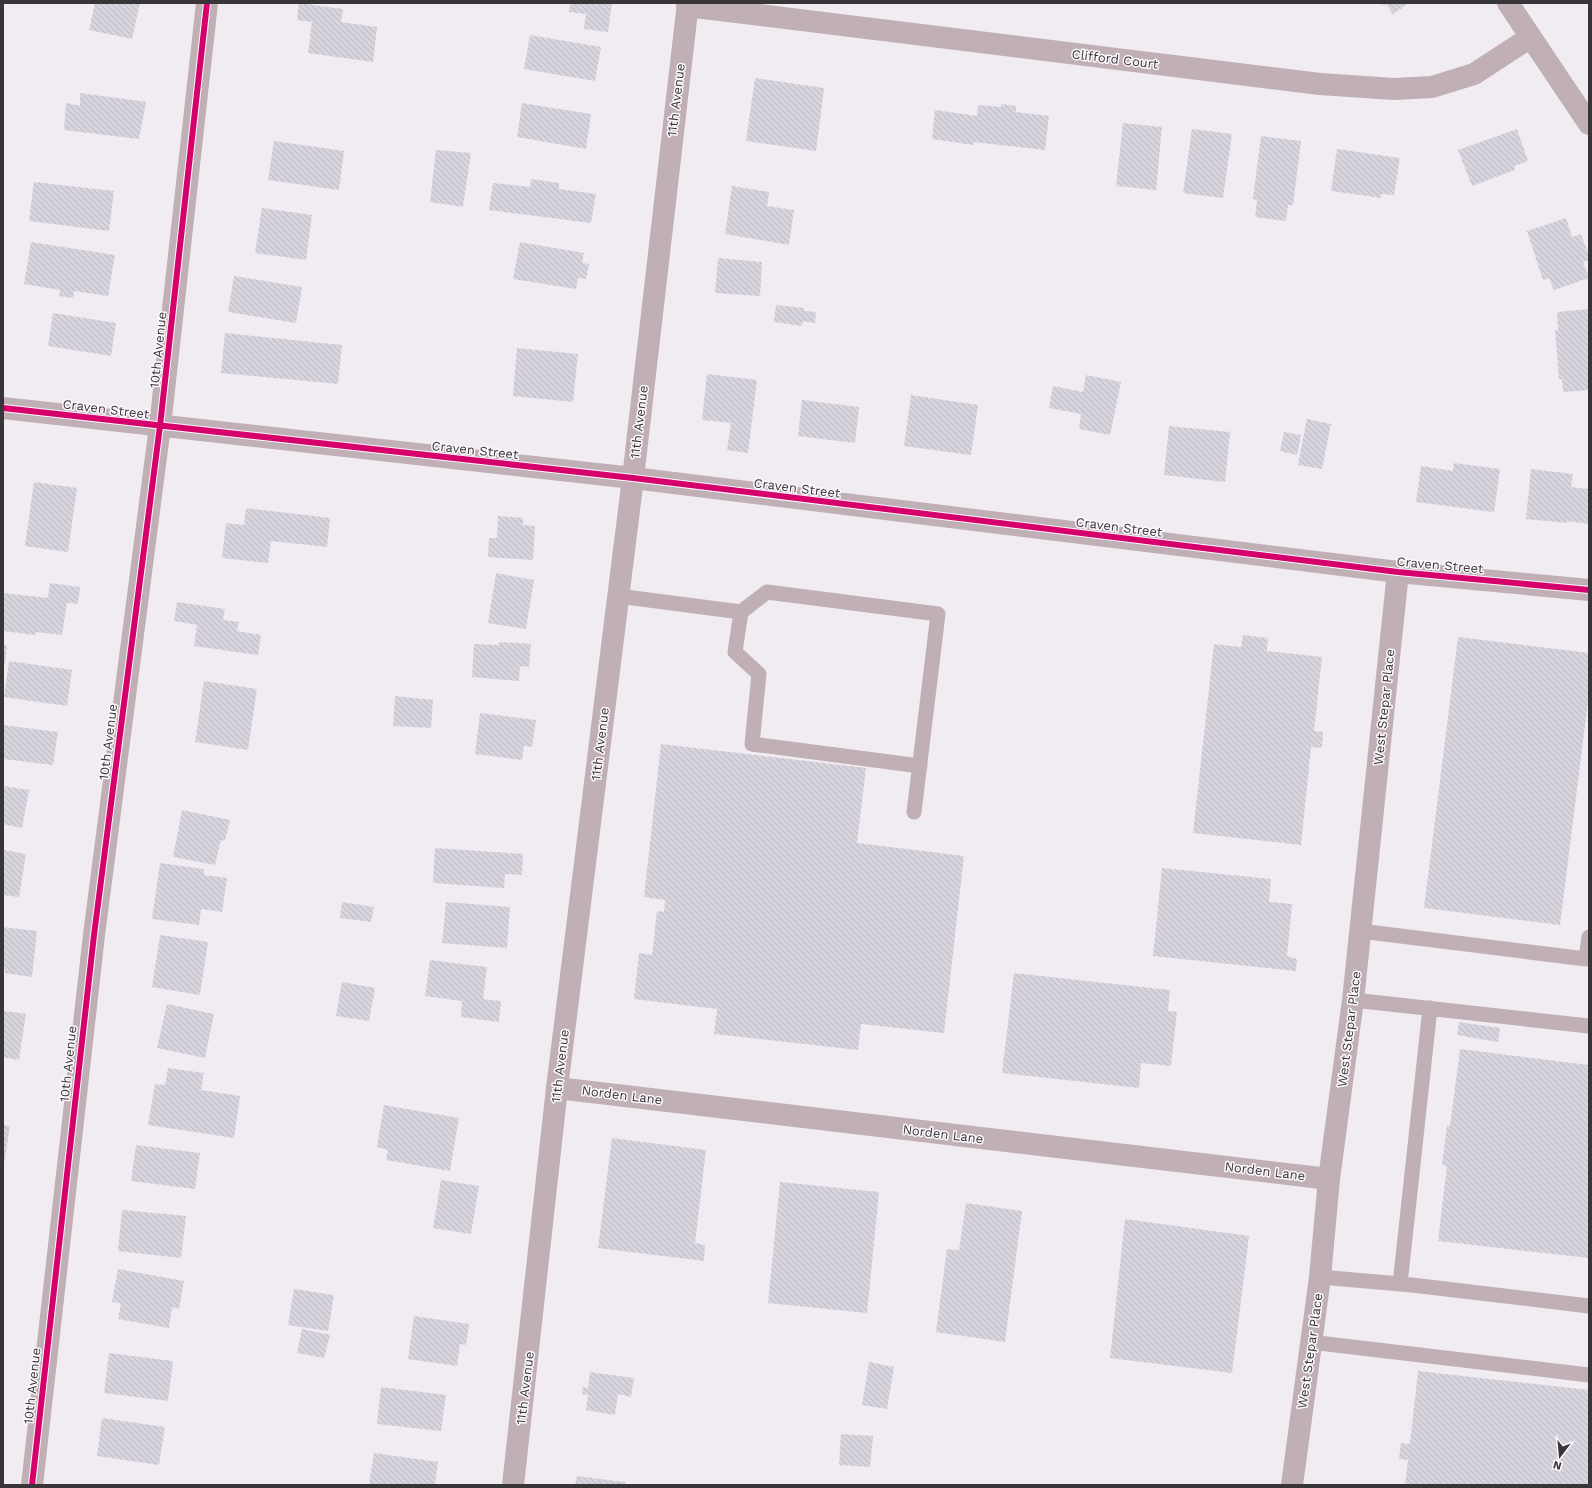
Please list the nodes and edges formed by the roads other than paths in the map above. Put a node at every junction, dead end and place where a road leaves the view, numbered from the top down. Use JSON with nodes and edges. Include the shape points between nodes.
{"nodes":[{"id":1,"x":207,"y":3,"type":"edge"},
{"id":2,"x":1508,"y":3,"type":"edge"},
{"id":3,"x":687,"y":4,"type":"edge"},
{"id":4,"x":1531,"y":37,"type":"junction"},
{"id":5,"x":1589,"y":124,"type":"edge"},
{"id":6,"x":3,"y":408,"type":"edge"},
{"id":7,"x":160,"y":426,"type":"junction"},
{"id":8,"x":633,"y":478,"type":"junction"},
{"id":9,"x":1398,"y":572,"type":"junction"},
{"id":10,"x":1589,"y":590,"type":"edge"},
{"id":11,"x":618,"y":596,"type":"junction"},
{"id":12,"x":741,"y":612,"type":"junction"},
{"id":13,"x":920,"y":766,"type":"junction"},
{"id":14,"x":914,"y":812,"type":"dead end"},
{"id":15,"x":1360,"y":931,"type":"junction"},
{"id":16,"x":1589,"y":937,"type":"edge"},
{"id":17,"x":1353,"y":1000,"type":"junction"},
{"id":18,"x":1430,"y":1008,"type":"junction"},
{"id":19,"x":1589,"y":1026,"type":"edge"},
{"id":20,"x":557,"y":1088,"type":"junction"},
{"id":21,"x":1330,"y":1179,"type":"junction"},
{"id":22,"x":1320,"y":1277,"type":"junction"},
{"id":23,"x":1400,"y":1284,"type":"junction"},
{"id":24,"x":1589,"y":1306,"type":"edge"},
{"id":25,"x":1310,"y":1342,"type":"junction"},
{"id":26,"x":1589,"y":1375,"type":"edge"},
{"id":27,"x":32,"y":1485,"type":"edge"},
{"id":28,"x":514,"y":1485,"type":"edge"},
{"id":29,"x":1292,"y":1485,"type":"edge"}],
"edges":[{"from":1,"to":7,"type":"street","name":"10th Avenue"},
{"from":2,"to":4,"type":"street"},
{"from":3,"to":4,"type":"street","name":"Clifford Court","via":[[1320,84],[1394,89],[1432,87],[1474,74]]},
{"from":3,"to":8,"type":"street","name":"11th Avenue"},
{"from":4,"to":5,"type":"street"},
{"from":6,"to":7,"type":"street","name":"Craven Street"},
{"from":7,"to":8,"type":"street","name":"Craven Street"},
{"from":7,"to":27,"type":"street","name":"10th Avenue","via":[[94,935]]},
{"from":8,"to":9,"type":"street","name":"Craven Street"},
{"from":8,"to":11,"type":"street","name":"11th Avenue"},
{"from":9,"to":10,"type":"street","name":"Craven Street"},
{"from":9,"to":15,"type":"street","name":"West Stepar Place"},
{"from":11,"to":12,"type":"lane"},
{"from":11,"to":20,"type":"street","name":"11th Avenue"},
{"from":12,"to":13,"type":"lane","via":[[735,652],[760,674],[752,744]]},
{"from":12,"to":13,"type":"lane","via":[[767,592],[938,614]]},
{"from":13,"to":14,"type":"lane"},
{"from":15,"to":16,"type":"lane","via":[[1586,959]]},
{"from":15,"to":17,"type":"street","name":"West Stepar Place"},
{"from":17,"to":18,"type":"lane"},
{"from":17,"to":21,"type":"street","name":"West Stepar Place"},
{"from":18,"to":19,"type":"lane"},
{"from":18,"to":23,"type":"lane"},
{"from":20,"to":21,"type":"street","name":"Norden Lane"},
{"from":20,"to":28,"type":"street","name":"11th Avenue"},
{"from":21,"to":22,"type":"street","name":"West Stepar Place"},
{"from":22,"to":23,"type":"lane"},
{"from":22,"to":25,"type":"street","name":"West Stepar Place"},
{"from":23,"to":24,"type":"lane"},
{"from":25,"to":26,"type":"lane"},
{"from":25,"to":29,"type":"street","name":"West Stepar Place"}]}
